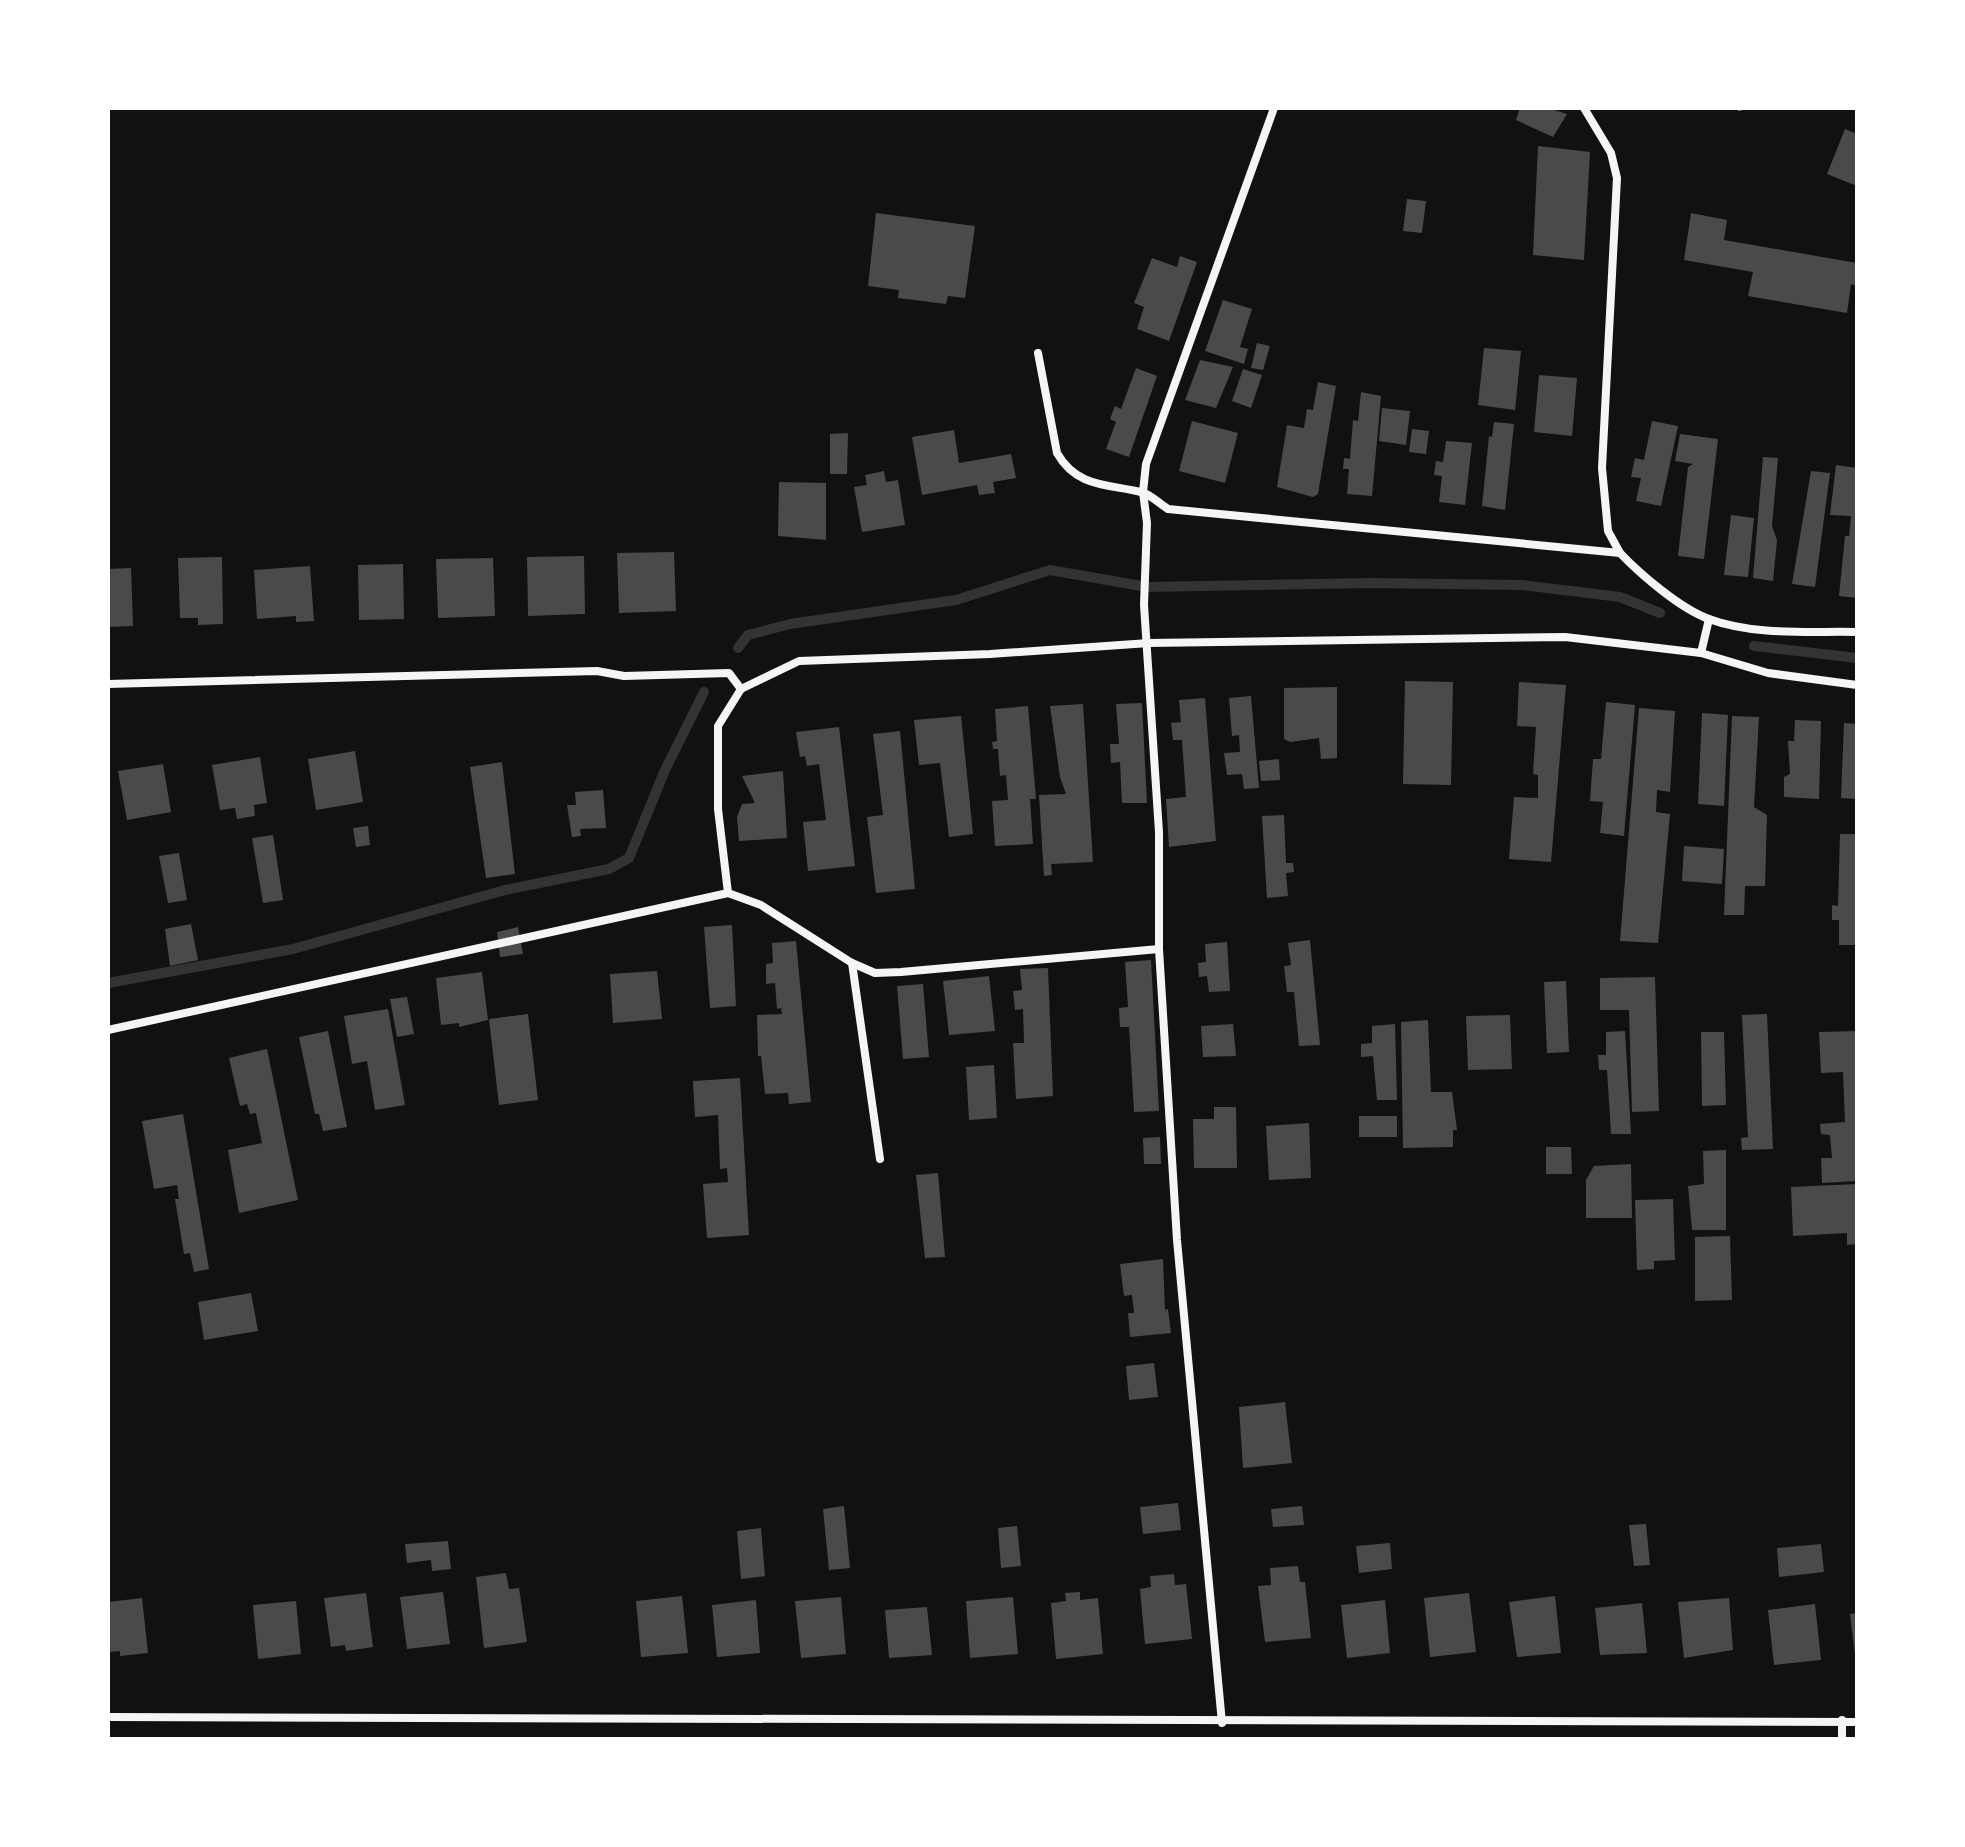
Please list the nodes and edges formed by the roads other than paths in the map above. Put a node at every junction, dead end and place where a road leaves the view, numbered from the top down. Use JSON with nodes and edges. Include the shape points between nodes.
{"nodes":[{"id":1,"x":1274,"y":108,"type":"edge"},
{"id":2,"x":1584,"y":108,"type":"edge"},
{"id":3,"x":1038,"y":353,"type":"dead end"},
{"id":4,"x":1143,"y":492,"type":"junction"},
{"id":5,"x":1620,"y":553,"type":"junction"},
{"id":6,"x":1709,"y":619,"type":"junction"},
{"id":7,"x":1857,"y":632,"type":"edge"},
{"id":8,"x":1149,"y":643,"type":"junction"},
{"id":9,"x":1701,"y":653,"type":"junction"},
{"id":10,"x":108,"y":684,"type":"edge"},
{"id":11,"x":1857,"y":685,"type":"edge"},
{"id":12,"x":741,"y":689,"type":"junction"},
{"id":13,"x":728,"y":893,"type":"junction"},
{"id":14,"x":1159,"y":949,"type":"junction"},
{"id":15,"x":852,"y":963,"type":"junction"},
{"id":16,"x":108,"y":1030,"type":"edge"},
{"id":17,"x":880,"y":1159,"type":"dead end"},
{"id":18,"x":108,"y":1717,"type":"edge"},
{"id":19,"x":1842,"y":1720,"type":"junction"},
{"id":20,"x":1857,"y":1722,"type":"edge"},
{"id":21,"x":1222,"y":1723,"type":"junction"},
{"id":22,"x":1842,"y":1739,"type":"edge"}],
"edges":[{"from":1,"to":4,"type":"street","via":[[1146,464]]},
{"from":2,"to":5,"type":"street","via":[[1611,153],[1617,178],[1602,468],[1608,531]]},
{"from":3,"to":4,"type":"street","via":[[1057,453],[1065,467],[1118,491]]},
{"from":4,"to":5,"type":"street","via":[[1168,509]]},
{"from":4,"to":8,"type":"street"},
{"from":5,"to":6,"type":"street"},
{"from":6,"to":7,"type":"street","via":[[1772,630]]},
{"from":6,"to":9,"type":"street"},
{"from":8,"to":9,"type":"street","via":[[1565,637]]},
{"from":8,"to":12,"type":"street","via":[[799,661]]},
{"from":8,"to":14,"type":"street"},
{"from":9,"to":11,"type":"street","via":[[1768,673]]},
{"from":10,"to":12,"type":"street","via":[[597,671],[624,676],[729,673]]},
{"from":12,"to":13,"type":"street","via":[[718,726],[718,809]]},
{"from":13,"to":15,"type":"street","via":[[761,905]]},
{"from":13,"to":16,"type":"street"},
{"from":14,"to":15,"type":"street","via":[[901,972],[875,973]]},
{"from":14,"to":21,"type":"street","via":[[1177,1240]]},
{"from":15,"to":17,"type":"street"},
{"from":18,"to":21,"type":"street"},
{"from":19,"to":20,"type":"street"},
{"from":19,"to":21,"type":"street"},
{"from":19,"to":22,"type":"street"}]}
